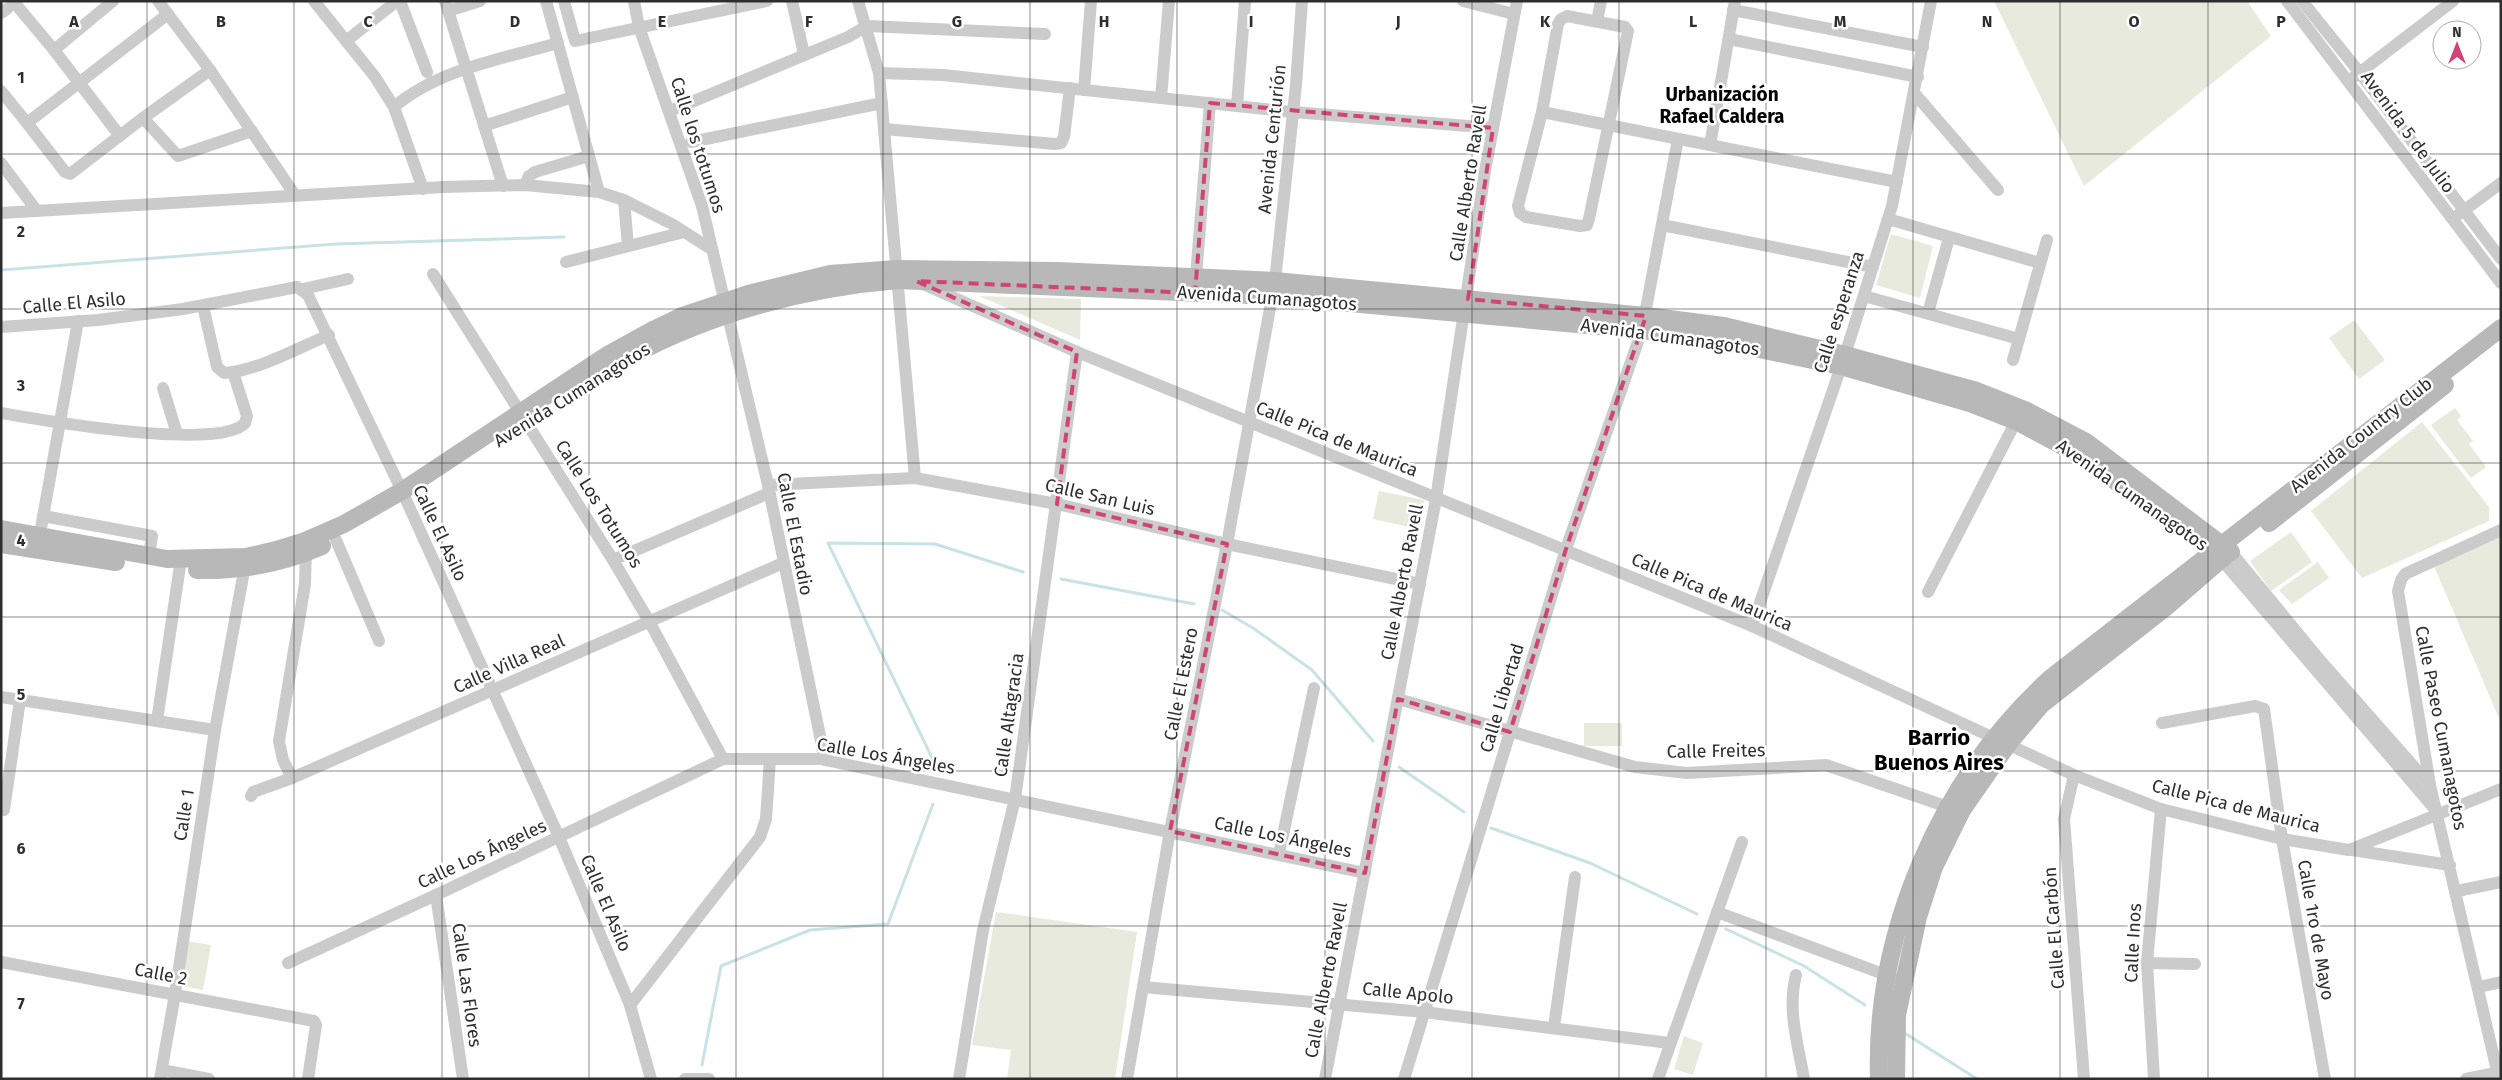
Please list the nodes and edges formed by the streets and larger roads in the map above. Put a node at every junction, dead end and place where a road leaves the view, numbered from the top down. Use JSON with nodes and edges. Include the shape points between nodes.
{"nodes":[{"id":1,"x":113,"y":1,"type":"edge"},
{"id":2,"x":158,"y":1,"type":"edge"},
{"id":3,"x":314,"y":1,"type":"edge"},
{"id":4,"x":398,"y":1,"type":"edge"},
{"id":5,"x":480,"y":1,"type":"edge"},
{"id":6,"x":546,"y":1,"type":"edge"},
{"id":7,"x":564,"y":1,"type":"edge"},
{"id":8,"x":634,"y":1,"type":"edge"},
{"id":9,"x":766,"y":1,"type":"edge"},
{"id":10,"x":792,"y":1,"type":"edge"},
{"id":11,"x":858,"y":1,"type":"edge"},
{"id":12,"x":1091,"y":1,"type":"edge"},
{"id":13,"x":1168,"y":1,"type":"edge"},
{"id":14,"x":1246,"y":1,"type":"edge"},
{"id":15,"x":1302,"y":1,"type":"edge"},
{"id":16,"x":1463,"y":1,"type":"edge"},
{"id":17,"x":1601,"y":1,"type":"edge"},
{"id":18,"x":1931,"y":1,"type":"edge"},
{"id":19,"x":2287,"y":1,"type":"edge"},
{"id":20,"x":2302,"y":1,"type":"edge"},
{"id":21,"x":2453,"y":1,"type":"edge"},
{"id":22,"x":446,"y":6,"type":"edge"},
{"id":23,"x":715,"y":6,"type":"edge"},
{"id":24,"x":1734,"y":6,"type":"edge"},
{"id":25,"x":7,"y":8,"type":"edge"},
{"id":26,"x":1516,"y":8,"type":"edge"},
{"id":27,"x":168,"y":14,"type":"junction"},
{"id":28,"x":1597,"y":21,"type":"junction"},
{"id":29,"x":867,"y":26,"type":"junction"},
{"id":30,"x":639,"y":27,"type":"junction"},
{"id":31,"x":1045,"y":34,"type":"dead end"},
{"id":32,"x":1729,"y":39,"type":"junction"},
{"id":33,"x":346,"y":41,"type":"junction"},
{"id":34,"x":558,"y":43,"type":"junction"},
{"id":35,"x":1923,"y":47,"type":"junction"},
{"id":36,"x":54,"y":50,"type":"junction"},
{"id":37,"x":804,"y":54,"type":"junction"},
{"id":38,"x":466,"y":69,"type":"junction"},
{"id":39,"x":210,"y":70,"type":"junction"},
{"id":40,"x":427,"y":72,"type":"dead end"},
{"id":41,"x":878,"y":73,"type":"junction"},
{"id":42,"x":2360,"y":73,"type":"junction"},
{"id":43,"x":1918,"y":77,"type":"junction"},
{"id":44,"x":2348,"y":81,"type":"junction"},
{"id":45,"x":79,"y":83,"type":"junction"},
{"id":46,"x":1070,"y":88,"type":"junction"},
{"id":47,"x":1084,"y":90,"type":"junction"},
{"id":48,"x":1,"y":91,"type":"edge"},
{"id":49,"x":1915,"y":94,"type":"junction"},
{"id":50,"x":573,"y":97,"type":"junction"},
{"id":51,"x":1161,"y":98,"type":"junction"},
{"id":52,"x":882,"y":103,"type":"junction"},
{"id":53,"x":1210,"y":103,"type":"junction"},
{"id":54,"x":1237,"y":106,"type":"junction"},
{"id":55,"x":394,"y":107,"type":"junction"},
{"id":56,"x":670,"y":111,"type":"junction"},
{"id":57,"x":1293,"y":112,"type":"junction"},
{"id":58,"x":1542,"y":112,"type":"junction"},
{"id":59,"x":143,"y":118,"type":"junction"},
{"id":60,"x":27,"y":123,"type":"junction"},
{"id":61,"x":1609,"y":125,"type":"junction"},
{"id":62,"x":484,"y":126,"type":"junction"},
{"id":63,"x":1493,"y":128,"type":"junction"},
{"id":64,"x":884,"y":129,"type":"junction"},
{"id":65,"x":252,"y":131,"type":"junction"},
{"id":66,"x":120,"y":136,"type":"junction"},
{"id":67,"x":1678,"y":139,"type":"junction"},
{"id":68,"x":691,"y":142,"type":"dead end"},
{"id":69,"x":1710,"y":145,"type":"junction"},
{"id":70,"x":589,"y":156,"type":"junction"},
{"id":71,"x":1,"y":163,"type":"edge"},
{"id":72,"x":1897,"y":182,"type":"junction"},
{"id":73,"x":2501,"y":183,"type":"edge"},
{"id":74,"x":525,"y":185,"type":"junction"},
{"id":75,"x":503,"y":186,"type":"junction"},
{"id":76,"x":423,"y":189,"type":"junction"},
{"id":77,"x":1998,"y":190,"type":"dead end"},
{"id":78,"x":599,"y":192,"type":"junction"},
{"id":79,"x":295,"y":195,"type":"junction"},
{"id":80,"x":624,"y":200,"type":"junction"},
{"id":81,"x":2464,"y":210,"type":"junction"},
{"id":82,"x":37,"y":211,"type":"junction"},
{"id":83,"x":1,"y":213,"type":"edge"},
{"id":84,"x":1888,"y":219,"type":"junction"},
{"id":85,"x":2451,"y":220,"type":"junction"},
{"id":86,"x":1662,"y":225,"type":"junction"},
{"id":87,"x":684,"y":232,"type":"junction"},
{"id":88,"x":1949,"y":238,"type":"junction"},
{"id":89,"x":2047,"y":240,"type":"dead end"},
{"id":90,"x":628,"y":246,"type":"junction"},
{"id":91,"x":711,"y":249,"type":"junction"},
{"id":92,"x":2501,"y":259,"type":"edge"},
{"id":93,"x":566,"y":262,"type":"dead end"},
{"id":94,"x":2040,"y":263,"type":"junction"},
{"id":95,"x":1874,"y":267,"type":"junction"},
{"id":96,"x":433,"y":274,"type":"dead end"},
{"id":97,"x":897,"y":274,"type":"junction"},
{"id":98,"x":1196,"y":276,"type":"junction"},
{"id":99,"x":348,"y":279,"type":"dead end"},
{"id":100,"x":916,"y":281,"type":"junction"},
{"id":101,"x":2501,"y":283,"type":"edge"},
{"id":102,"x":303,"y":289,"type":"junction"},
{"id":103,"x":1274,"y":289,"type":"junction"},
{"id":104,"x":1864,"y":296,"type":"junction"},
{"id":105,"x":203,"y":306,"type":"junction"},
{"id":106,"x":1466,"y":307,"type":"junction"},
{"id":107,"x":726,"y":309,"type":"junction"},
{"id":108,"x":1928,"y":313,"type":"junction"},
{"id":109,"x":78,"y":321,"type":"junction"},
{"id":110,"x":1644,"y":323,"type":"junction"},
{"id":111,"x":1,"y":327,"type":"edge"},
{"id":112,"x":2501,"y":328,"type":"edge"},
{"id":113,"x":329,"y":335,"type":"junction"},
{"id":114,"x":2019,"y":339,"type":"junction"},
{"id":115,"x":2501,"y":341,"type":"edge"},
{"id":116,"x":1077,"y":352,"type":"junction"},
{"id":117,"x":1843,"y":360,"type":"junction"},
{"id":118,"x":2013,"y":360,"type":"dead end"},
{"id":119,"x":233,"y":372,"type":"junction"},
{"id":120,"x":163,"y":388,"type":"dead end"},
{"id":121,"x":1,"y":413,"type":"edge"},
{"id":122,"x":524,"y":417,"type":"junction"},
{"id":123,"x":2016,"y":421,"type":"junction"},
{"id":124,"x":1248,"y":422,"type":"junction"},
{"id":125,"x":60,"y":423,"type":"junction"},
{"id":126,"x":177,"y":434,"type":"junction"},
{"id":127,"x":915,"y":478,"type":"junction"},
{"id":128,"x":768,"y":489,"type":"junction"},
{"id":129,"x":404,"y":497,"type":"junction"},
{"id":130,"x":1436,"y":498,"type":"junction"},
{"id":131,"x":1057,"y":504,"type":"junction"},
{"id":132,"x":43,"y":516,"type":"junction"},
{"id":133,"x":1,"y":529,"type":"edge"},
{"id":134,"x":2501,"y":530,"type":"edge"},
{"id":135,"x":336,"y":540,"type":"junction"},
{"id":136,"x":38,"y":542,"type":"junction"},
{"id":137,"x":1,"y":544,"type":"edge"},
{"id":138,"x":1227,"y":544,"type":"junction"},
{"id":139,"x":306,"y":547,"type":"junction"},
{"id":140,"x":1566,"y":549,"type":"junction"},
{"id":141,"x":2222,"y":551,"type":"junction"},
{"id":142,"x":149,"y":556,"type":"junction"},
{"id":143,"x":613,"y":560,"type":"junction"},
{"id":144,"x":245,"y":563,"type":"junction"},
{"id":145,"x":782,"y":563,"type":"junction"},
{"id":146,"x":180,"y":564,"type":"junction"},
{"id":147,"x":1420,"y":584,"type":"junction"},
{"id":148,"x":1928,"y":592,"type":"dead end"},
{"id":149,"x":649,"y":621,"type":"junction"},
{"id":150,"x":1752,"y":626,"type":"junction"},
{"id":151,"x":379,"y":641,"type":"dead end"},
{"id":152,"x":1314,"y":688,"type":"dead end"},
{"id":153,"x":492,"y":690,"type":"junction"},
{"id":154,"x":1,"y":697,"type":"edge"},
{"id":155,"x":1398,"y":699,"type":"junction"},
{"id":156,"x":20,"y":700,"type":"junction"},
{"id":157,"x":157,"y":721,"type":"junction"},
{"id":158,"x":2162,"y":723,"type":"dead end"},
{"id":159,"x":215,"y":730,"type":"junction"},
{"id":160,"x":1510,"y":732,"type":"junction"},
{"id":161,"x":2001,"y":741,"type":"junction"},
{"id":162,"x":723,"y":759,"type":"junction"},
{"id":163,"x":770,"y":759,"type":"junction"},
{"id":164,"x":825,"y":760,"type":"junction"},
{"id":165,"x":2074,"y":775,"type":"junction"},
{"id":166,"x":292,"y":778,"type":"junction"},
{"id":167,"x":2430,"y":786,"type":"junction"},
{"id":168,"x":2501,"y":789,"type":"edge"},
{"id":169,"x":251,"y":796,"type":"dead end"},
{"id":170,"x":1015,"y":799,"type":"junction"},
{"id":171,"x":1948,"y":807,"type":"junction"},
{"id":172,"x":2161,"y":808,"type":"junction"},
{"id":173,"x":4,"y":810,"type":"dead end"},
{"id":174,"x":2436,"y":812,"type":"junction"},
{"id":175,"x":1170,"y":831,"type":"junction"},
{"id":176,"x":559,"y":837,"type":"junction"},
{"id":177,"x":2282,"y":839,"type":"junction"},
{"id":178,"x":1742,"y":842,"type":"dead end"},
{"id":179,"x":2349,"y":850,"type":"junction"},
{"id":180,"x":1279,"y":854,"type":"junction"},
{"id":181,"x":2450,"y":865,"type":"junction"},
{"id":182,"x":1365,"y":873,"type":"junction"},
{"id":183,"x":1575,"y":877,"type":"dead end"},
{"id":184,"x":2501,"y":882,"type":"edge"},
{"id":185,"x":2457,"y":891,"type":"junction"},
{"id":186,"x":436,"y":896,"type":"junction"},
{"id":187,"x":1717,"y":912,"type":"junction"},
{"id":188,"x":1,"y":962,"type":"edge"},
{"id":189,"x":288,"y":963,"type":"dead end"},
{"id":190,"x":2147,"y":963,"type":"junction"},
{"id":191,"x":2195,"y":964,"type":"dead end"},
{"id":192,"x":1796,"y":975,"type":"dead end"},
{"id":193,"x":1896,"y":979,"type":"junction"},
{"id":194,"x":2501,"y":982,"type":"edge"},
{"id":195,"x":1143,"y":987,"type":"junction"},
{"id":196,"x":2479,"y":987,"type":"junction"},
{"id":197,"x":175,"y":994,"type":"junction"},
{"id":198,"x":1340,"y":1004,"type":"junction"},
{"id":199,"x":630,"y":1005,"type":"junction"},
{"id":200,"x":1424,"y":1012,"type":"junction"},
{"id":201,"x":1554,"y":1027,"type":"junction"},
{"id":202,"x":1669,"y":1043,"type":"junction"},
{"id":203,"x":161,"y":1074,"type":"edge"},
{"id":204,"x":2499,"y":1074,"type":"edge"},
{"id":205,"x":209,"y":1079,"type":"edge"},
{"id":206,"x":308,"y":1079,"type":"edge"},
{"id":207,"x":463,"y":1079,"type":"edge"},
{"id":208,"x":651,"y":1079,"type":"edge"},
{"id":209,"x":686,"y":1079,"type":"edge"},
{"id":210,"x":709,"y":1079,"type":"edge"},
{"id":211,"x":959,"y":1079,"type":"edge"},
{"id":212,"x":1127,"y":1079,"type":"edge"},
{"id":213,"x":1325,"y":1079,"type":"edge"},
{"id":214,"x":1404,"y":1079,"type":"edge"},
{"id":215,"x":1658,"y":1079,"type":"edge"},
{"id":216,"x":1804,"y":1079,"type":"edge"},
{"id":217,"x":1880,"y":1079,"type":"edge"},
{"id":218,"x":1896,"y":1079,"type":"edge"},
{"id":219,"x":2084,"y":1079,"type":"edge"},
{"id":220,"x":2154,"y":1079,"type":"edge"},
{"id":221,"x":2325,"y":1079,"type":"edge"},
{"id":222,"x":2466,"y":1079,"type":"edge"}],
"edges":[{"from":1,"to":36,"type":"street"},
{"from":2,"to":27,"type":"street"},
{"from":3,"to":33,"type":"street"},
{"from":4,"to":33,"type":"street"},
{"from":4,"to":40,"type":"street"},
{"from":5,"to":22,"type":"street"},
{"from":6,"to":34,"type":"street"},
{"from":7,"to":30,"type":"street","via":[[575,41]]},
{"from":8,"to":30,"type":"street","name":"Calle los totumos"},
{"from":9,"to":23,"type":"street"},
{"from":10,"to":37,"type":"street"},
{"from":11,"to":29,"type":"street"},
{"from":12,"to":47,"type":"street"},
{"from":13,"to":51,"type":"street"},
{"from":14,"to":54,"type":"street"},
{"from":15,"to":57,"type":"street","name":"Avenida Centurión"},
{"from":16,"to":26,"type":"street"},
{"from":17,"to":28,"type":"street"},
{"from":18,"to":35,"type":"street","name":"Calle esperanza"},
{"from":19,"to":44,"type":"street","name":"Avenida 5 de Julio"},
{"from":20,"to":42,"type":"street","name":"Avenida 5 de Julio"},
{"from":21,"to":42,"type":"street"},
{"from":22,"to":38,"type":"street"},
{"from":23,"to":30,"type":"street"},
{"from":24,"to":32,"type":"street"},
{"from":24,"to":35,"type":"street"},
{"from":25,"to":36,"type":"street"},
{"from":26,"to":63,"type":"street","name":"Calle Alberto Ravell"},
{"from":27,"to":39,"type":"street"},
{"from":27,"to":45,"type":"street"},
{"from":28,"to":58,"type":"street","via":[[1567,16],[1561,19]]},
{"from":28,"to":61,"type":"street","via":[[1625,27],[1628,31]]},
{"from":29,"to":31,"type":"street"},
{"from":29,"to":37,"type":"street"},
{"from":29,"to":41,"type":"street"},
{"from":30,"to":56,"type":"street","name":"Calle los totumos"},
{"from":32,"to":43,"type":"street"},
{"from":32,"to":69,"type":"street"},
{"from":33,"to":55,"type":"street"},
{"from":34,"to":38,"type":"street"},
{"from":34,"to":50,"type":"street"},
{"from":35,"to":43,"type":"street","name":"Calle esperanza"},
{"from":36,"to":45,"type":"street"},
{"from":37,"to":56,"type":"street"},
{"from":38,"to":55,"type":"street","via":[[438,80]]},
{"from":38,"to":62,"type":"street"},
{"from":39,"to":59,"type":"street"},
{"from":39,"to":65,"type":"street"},
{"from":41,"to":46,"type":"street","via":[[943,75]]},
{"from":41,"to":52,"type":"street"},
{"from":42,"to":44,"type":"street"},
{"from":42,"to":81,"type":"street","name":"Avenida 5 de Julio"},
{"from":43,"to":49,"type":"street","name":"Calle esperanza"},
{"from":44,"to":85,"type":"street","name":"Avenida 5 de Julio"},
{"from":45,"to":60,"type":"street"},
{"from":45,"to":66,"type":"street"},
{"from":46,"to":47,"type":"street"},
{"from":46,"to":64,"type":"street","via":[[1061,143]]},
{"from":47,"to":51,"type":"street"},
{"from":48,"to":60,"type":"street"},
{"from":49,"to":72,"type":"street","name":"Calle esperanza"},
{"from":49,"to":77,"type":"street"},
{"from":50,"to":62,"type":"street"},
{"from":50,"to":70,"type":"street"},
{"from":51,"to":53,"type":"street"},
{"from":52,"to":64,"type":"street"},
{"from":52,"to":68,"type":"street"},
{"from":53,"to":54,"type":"street"},
{"from":53,"to":98,"type":"street"},
{"from":54,"to":57,"type":"street"},
{"from":55,"to":76,"type":"street"},
{"from":56,"to":91,"type":"street","name":"Calle los totumos","via":[[702,206]]},
{"from":57,"to":63,"type":"street"},
{"from":57,"to":103,"type":"street","name":"Avenida Centurión"},
{"from":58,"to":61,"type":"street"},
{"from":58,"to":61,"type":"street","via":[[1518,206],[1526,217],[1587,225]]},
{"from":59,"to":65,"type":"street","via":[[178,156]]},
{"from":59,"to":66,"type":"street"},
{"from":60,"to":66,"type":"street","via":[[67,174]]},
{"from":61,"to":67,"type":"street"},
{"from":62,"to":75,"type":"street"},
{"from":63,"to":106,"type":"street","name":"Calle Alberto Ravell"},
{"from":64,"to":97,"type":"street"},
{"from":65,"to":79,"type":"street"},
{"from":67,"to":69,"type":"street"},
{"from":67,"to":86,"type":"street","name":"Calle Libertad"},
{"from":69,"to":72,"type":"street"},
{"from":70,"to":74,"type":"street","via":[[535,172]]},
{"from":70,"to":78,"type":"street"},
{"from":71,"to":82,"type":"street"},
{"from":72,"to":84,"type":"street","name":"Calle esperanza"},
{"from":73,"to":81,"type":"street"},
{"from":74,"to":75,"type":"street"},
{"from":74,"to":78,"type":"street"},
{"from":75,"to":76,"type":"street"},
{"from":76,"to":79,"type":"street"},
{"from":78,"to":80,"type":"street"},
{"from":79,"to":82,"type":"street"},
{"from":80,"to":87,"type":"street"},
{"from":80,"to":90,"type":"street"},
{"from":81,"to":85,"type":"street"},
{"from":81,"to":92,"type":"street","name":"Avenida 5 de Julio"},
{"from":82,"to":83,"type":"street"},
{"from":84,"to":88,"type":"street"},
{"from":84,"to":95,"type":"street","name":"Calle esperanza"},
{"from":85,"to":101,"type":"street","name":"Avenida 5 de Julio"},
{"from":86,"to":95,"type":"street"},
{"from":86,"to":110,"type":"street","name":"Calle Libertad"},
{"from":87,"to":90,"type":"street"},
{"from":87,"to":91,"type":"street"},
{"from":88,"to":94,"type":"street"},
{"from":88,"to":108,"type":"street"},
{"from":89,"to":94,"type":"street"},
{"from":90,"to":93,"type":"street"},
{"from":91,"to":107,"type":"street","name":"Calle los totumos"},
{"from":94,"to":114,"type":"street"},
{"from":95,"to":104,"type":"street","name":"Calle esperanza"},
{"from":96,"to":122,"type":"street","name":"Calle Los Totumos"},
{"from":97,"to":98,"type":"street","name":"Avenida Cumanagotos"},
{"from":97,"to":100,"type":"street","name":"Avenida Cumanagotos"},
{"from":97,"to":107,"type":"street","name":"Avenida Cumanagotos","via":[[756,306]]},
{"from":97,"to":127,"type":"street"},
{"from":98,"to":103,"type":"street","name":"Avenida Cumanagotos"},
{"from":99,"to":102,"type":"street"},
{"from":100,"to":103,"type":"street","name":"Avenida Cumanagotos"},
{"from":100,"to":116,"type":"street","name":"Calle Pica de Maurica"},
{"from":102,"to":105,"type":"street","name":"Calle El Asilo","via":[[297,287]]},
{"from":102,"to":113,"type":"street","name":"Calle El Asilo"},
{"from":103,"to":106,"type":"street","name":"Avenida Cumanagotos"},
{"from":103,"to":124,"type":"street","name":"Calle El Estero"},
{"from":104,"to":108,"type":"street"},
{"from":104,"to":117,"type":"street","name":"Calle esperanza"},
{"from":105,"to":109,"type":"street","name":"Calle El Asilo"},
{"from":105,"to":119,"type":"street","via":[[217,367],[224,373]]},
{"from":106,"to":110,"type":"street","name":"Avenida Cumanagotos"},
{"from":106,"to":130,"type":"street","name":"Calle Alberto Ravell"},
{"from":107,"to":122,"type":"street","name":"Avenida Cumanagotos","via":[[656,342]]},
{"from":107,"to":128,"type":"street","name":"Calle El Estadio"},
{"from":108,"to":114,"type":"street"},
{"from":109,"to":111,"type":"street","name":"Calle El Asilo"},
{"from":109,"to":125,"type":"street"},
{"from":110,"to":117,"type":"street","name":"Avenida Cumanagotos","via":[[1721,340]]},
{"from":110,"to":140,"type":"street","name":"Calle Libertad"},
{"from":112,"to":141,"type":"street","name":"Avenida Country Club"},
{"from":113,"to":119,"type":"street"},
{"from":113,"to":129,"type":"street","name":"Calle El Asilo"},
{"from":114,"to":118,"type":"street"},
{"from":115,"to":141,"type":"street","name":"Avenida Country Club"},
{"from":116,"to":124,"type":"street","name":"Calle Pica de Maurica"},
{"from":116,"to":131,"type":"street","name":"Calle Altagracia"},
{"from":117,"to":123,"type":"street","name":"Avenida Cumanagotos"},
{"from":117,"to":141,"type":"street","name":"Avenida Cumanagotos","via":[[1977,390],[2025,410],[2086,442]]},
{"from":117,"to":150,"type":"street","name":"Calle esperanza"},
{"from":119,"to":126,"type":"street","via":[[247,416],[242,426],[202,435]]},
{"from":120,"to":126,"type":"street"},
{"from":121,"to":125,"type":"street"},
{"from":122,"to":129,"type":"street","name":"Avenida Cumanagotos"},
{"from":122,"to":143,"type":"street","name":"Calle Los Totumos"},
{"from":123,"to":141,"type":"street","name":"Avenida Cumanagotos","via":[[2078,454]]},
{"from":123,"to":148,"type":"street"},
{"from":124,"to":130,"type":"street","name":"Calle Pica de Maurica"},
{"from":124,"to":138,"type":"street","name":"Calle El Estero"},
{"from":125,"to":126,"type":"street","via":[[106,430]]},
{"from":125,"to":132,"type":"street"},
{"from":127,"to":128,"type":"street","name":"Calle San Luis"},
{"from":127,"to":131,"type":"street","name":"Calle San Luis"},
{"from":128,"to":143,"type":"street","name":"Calle San Luis"},
{"from":128,"to":145,"type":"street","name":"Calle El Estadio"},
{"from":129,"to":135,"type":"street","name":"Avenida Cumanagotos","via":[[358,530]]},
{"from":129,"to":139,"type":"street","name":"Avenida Cumanagotos","via":[[344,524]]},
{"from":129,"to":153,"type":"street","name":"Calle El Asilo"},
{"from":130,"to":140,"type":"street","name":"Calle Pica de Maurica"},
{"from":130,"to":147,"type":"street","name":"Calle Alberto Ravell"},
{"from":131,"to":138,"type":"street","name":"Calle San Luis"},
{"from":131,"to":170,"type":"street","name":"Calle Altagracia"},
{"from":132,"to":136,"type":"street"},
{"from":132,"to":142,"type":"street","via":[[152,536]]},
{"from":133,"to":136,"type":"street","name":"Avenida Cumanagotos"},
{"from":134,"to":167,"type":"street","name":"Calle Paseo Cumanagotos","via":[[2405,574],[2399,585]]},
{"from":135,"to":139,"type":"street","name":"Avenida Cumanagotos"},
{"from":135,"to":151,"type":"street"},
{"from":136,"to":137,"type":"street","name":"Avenida Cumanagotos"},
{"from":136,"to":142,"type":"street","name":"Avenida Cumanagotos"},
{"from":136,"to":146,"type":"street","name":"Avenida Cumanagotos","via":[[149,568]]},
{"from":138,"to":147,"type":"street","name":"Calle San Luis"},
{"from":138,"to":175,"type":"street","name":"Calle El Estero"},
{"from":139,"to":144,"type":"street","name":"Avenida Cumanagotos","via":[[291,559]]},
{"from":139,"to":166,"type":"street","via":[[305,584],[279,741],[283,760]]},
{"from":140,"to":150,"type":"street","name":"Calle Pica de Maurica"},
{"from":140,"to":160,"type":"street","name":"Calle Libertad"},
{"from":141,"to":161,"type":"street","via":[[2052,677],[2025,701]]},
{"from":141,"to":167,"type":"street","name":"Avenida Cumanagotos"},
{"from":141,"to":174,"type":"street","name":"Avenida Cumanagotos"},
{"from":142,"to":146,"type":"street","name":"Avenida Cumanagotos"},
{"from":143,"to":149,"type":"street","name":"Calle Los Totumos"},
{"from":144,"to":146,"type":"street","name":"Avenida Cumanagotos"},
{"from":144,"to":159,"type":"street","name":"Calle 1"},
{"from":145,"to":149,"type":"street","name":"Calle Villa Real"},
{"from":145,"to":164,"type":"street","name":"Calle El Estadio"},
{"from":146,"to":157,"type":"street"},
{"from":147,"to":155,"type":"street","name":"Calle Alberto Ravell"},
{"from":149,"to":153,"type":"street","name":"Calle Villa Real"},
{"from":149,"to":162,"type":"street","name":"Calle Los Totumos"},
{"from":150,"to":161,"type":"street","name":"Calle Pica de Maurica"},
{"from":152,"to":180,"type":"street"},
{"from":153,"to":166,"type":"street","name":"Calle Villa Real"},
{"from":153,"to":176,"type":"street","name":"Calle El Asilo"},
{"from":154,"to":156,"type":"street"},
{"from":155,"to":160,"type":"street","name":"Calle Freites"},
{"from":155,"to":182,"type":"street","name":"Calle Alberto Ravell"},
{"from":156,"to":157,"type":"street"},
{"from":156,"to":173,"type":"street"},
{"from":157,"to":159,"type":"street"},
{"from":158,"to":177,"type":"street","name":"Calle 1ro de Mayo","via":[[2262,707],[2266,714]]},
{"from":159,"to":197,"type":"street","name":"Calle 1"},
{"from":160,"to":171,"type":"street","name":"Calle Freites","via":[[1635,767],[1687,773],[1826,765]]},
{"from":160,"to":200,"type":"street","name":"Calle Libertad"},
{"from":161,"to":165,"type":"street","name":"Calle Pica de Maurica"},
{"from":161,"to":171,"type":"street","via":[[1980,755]]},
{"from":161,"to":193,"type":"street","via":[[1934,867]]},
{"from":162,"to":163,"type":"street","name":"Calle Los Ángeles"},
{"from":162,"to":176,"type":"street","name":"Calle Los Ángeles"},
{"from":163,"to":164,"type":"street","name":"Calle Los Ángeles"},
{"from":163,"to":199,"type":"street","via":[[766,819],[760,838]]},
{"from":164,"to":170,"type":"street","name":"Calle Los Ángeles"},
{"from":165,"to":172,"type":"street","name":"Calle Pica de Maurica"},
{"from":165,"to":219,"type":"street","name":"Calle El Carbón","via":[[2064,819]]},
{"from":166,"to":169,"type":"street","name":"Calle Villa Real","via":[[253,792]]},
{"from":167,"to":174,"type":"street","name":"Calle Paseo Cumanagotos"},
{"from":168,"to":174,"type":"street"},
{"from":170,"to":175,"type":"street","name":"Calle Los Ángeles"},
{"from":170,"to":211,"type":"street","name":"Calle Altagracia","via":[[983,930]]},
{"from":171,"to":193,"type":"street","via":[[1902,911]]},
{"from":172,"to":177,"type":"street","name":"Calle Pica de Maurica"},
{"from":172,"to":190,"type":"street","name":"Calle Inos"},
{"from":174,"to":179,"type":"street"},
{"from":174,"to":181,"type":"street","name":"Calle Paseo Cumanagotos"},
{"from":175,"to":180,"type":"street","name":"Calle Los Ángeles"},
{"from":175,"to":195,"type":"street","name":"Calle El Estero"},
{"from":176,"to":186,"type":"street","name":"Calle Los Ángeles"},
{"from":176,"to":199,"type":"street","name":"Calle El Asilo"},
{"from":177,"to":179,"type":"street","name":"Calle Pica de Maurica"},
{"from":177,"to":221,"type":"street","name":"Calle 1ro de Mayo"},
{"from":178,"to":187,"type":"street"},
{"from":179,"to":181,"type":"street","name":"Calle Pica de Maurica"},
{"from":180,"to":182,"type":"street","name":"Calle Los Ángeles"},
{"from":181,"to":185,"type":"street","name":"Calle Paseo Cumanagotos"},
{"from":182,"to":198,"type":"street","name":"Calle Alberto Ravell"},
{"from":183,"to":201,"type":"street"},
{"from":184,"to":185,"type":"street"},
{"from":185,"to":196,"type":"street","name":"Calle Paseo Cumanagotos"},
{"from":186,"to":189,"type":"street","name":"Calle Los Ángeles"},
{"from":186,"to":207,"type":"street","name":"Calle Las Flores"},
{"from":187,"to":193,"type":"street"},
{"from":187,"to":202,"type":"street"},
{"from":188,"to":197,"type":"street","name":"Calle 2"},
{"from":190,"to":191,"type":"street"},
{"from":190,"to":220,"type":"street","name":"Calle Inos"},
{"from":192,"to":216,"type":"street","via":[[1792,1011]]},
{"from":193,"to":217,"type":"street","via":[[1878,1053]]},
{"from":193,"to":218,"type":"street"},
{"from":194,"to":196,"type":"street"},
{"from":195,"to":198,"type":"street","name":"Calle Apolo"},
{"from":195,"to":212,"type":"street","name":"Calle El Estero"},
{"from":196,"to":204,"type":"street","name":"Calle Paseo Cumanagotos"},
{"from":197,"to":203,"type":"street","name":"Calle 1"},
{"from":197,"to":206,"type":"street","name":"Calle 2","via":[[314,1021]]},
{"from":198,"to":200,"type":"street","name":"Calle Apolo"},
{"from":198,"to":213,"type":"street","name":"Calle Alberto Ravell"},
{"from":199,"to":208,"type":"street","name":"Calle El Asilo"},
{"from":200,"to":201,"type":"street","name":"Calle Apolo"},
{"from":200,"to":214,"type":"street","name":"Calle Libertad"},
{"from":201,"to":202,"type":"street","name":"Calle Apolo"},
{"from":202,"to":215,"type":"street"},
{"from":203,"to":205,"type":"street"},
{"from":204,"to":222,"type":"street"},
{"from":209,"to":210,"type":"street"}]}
